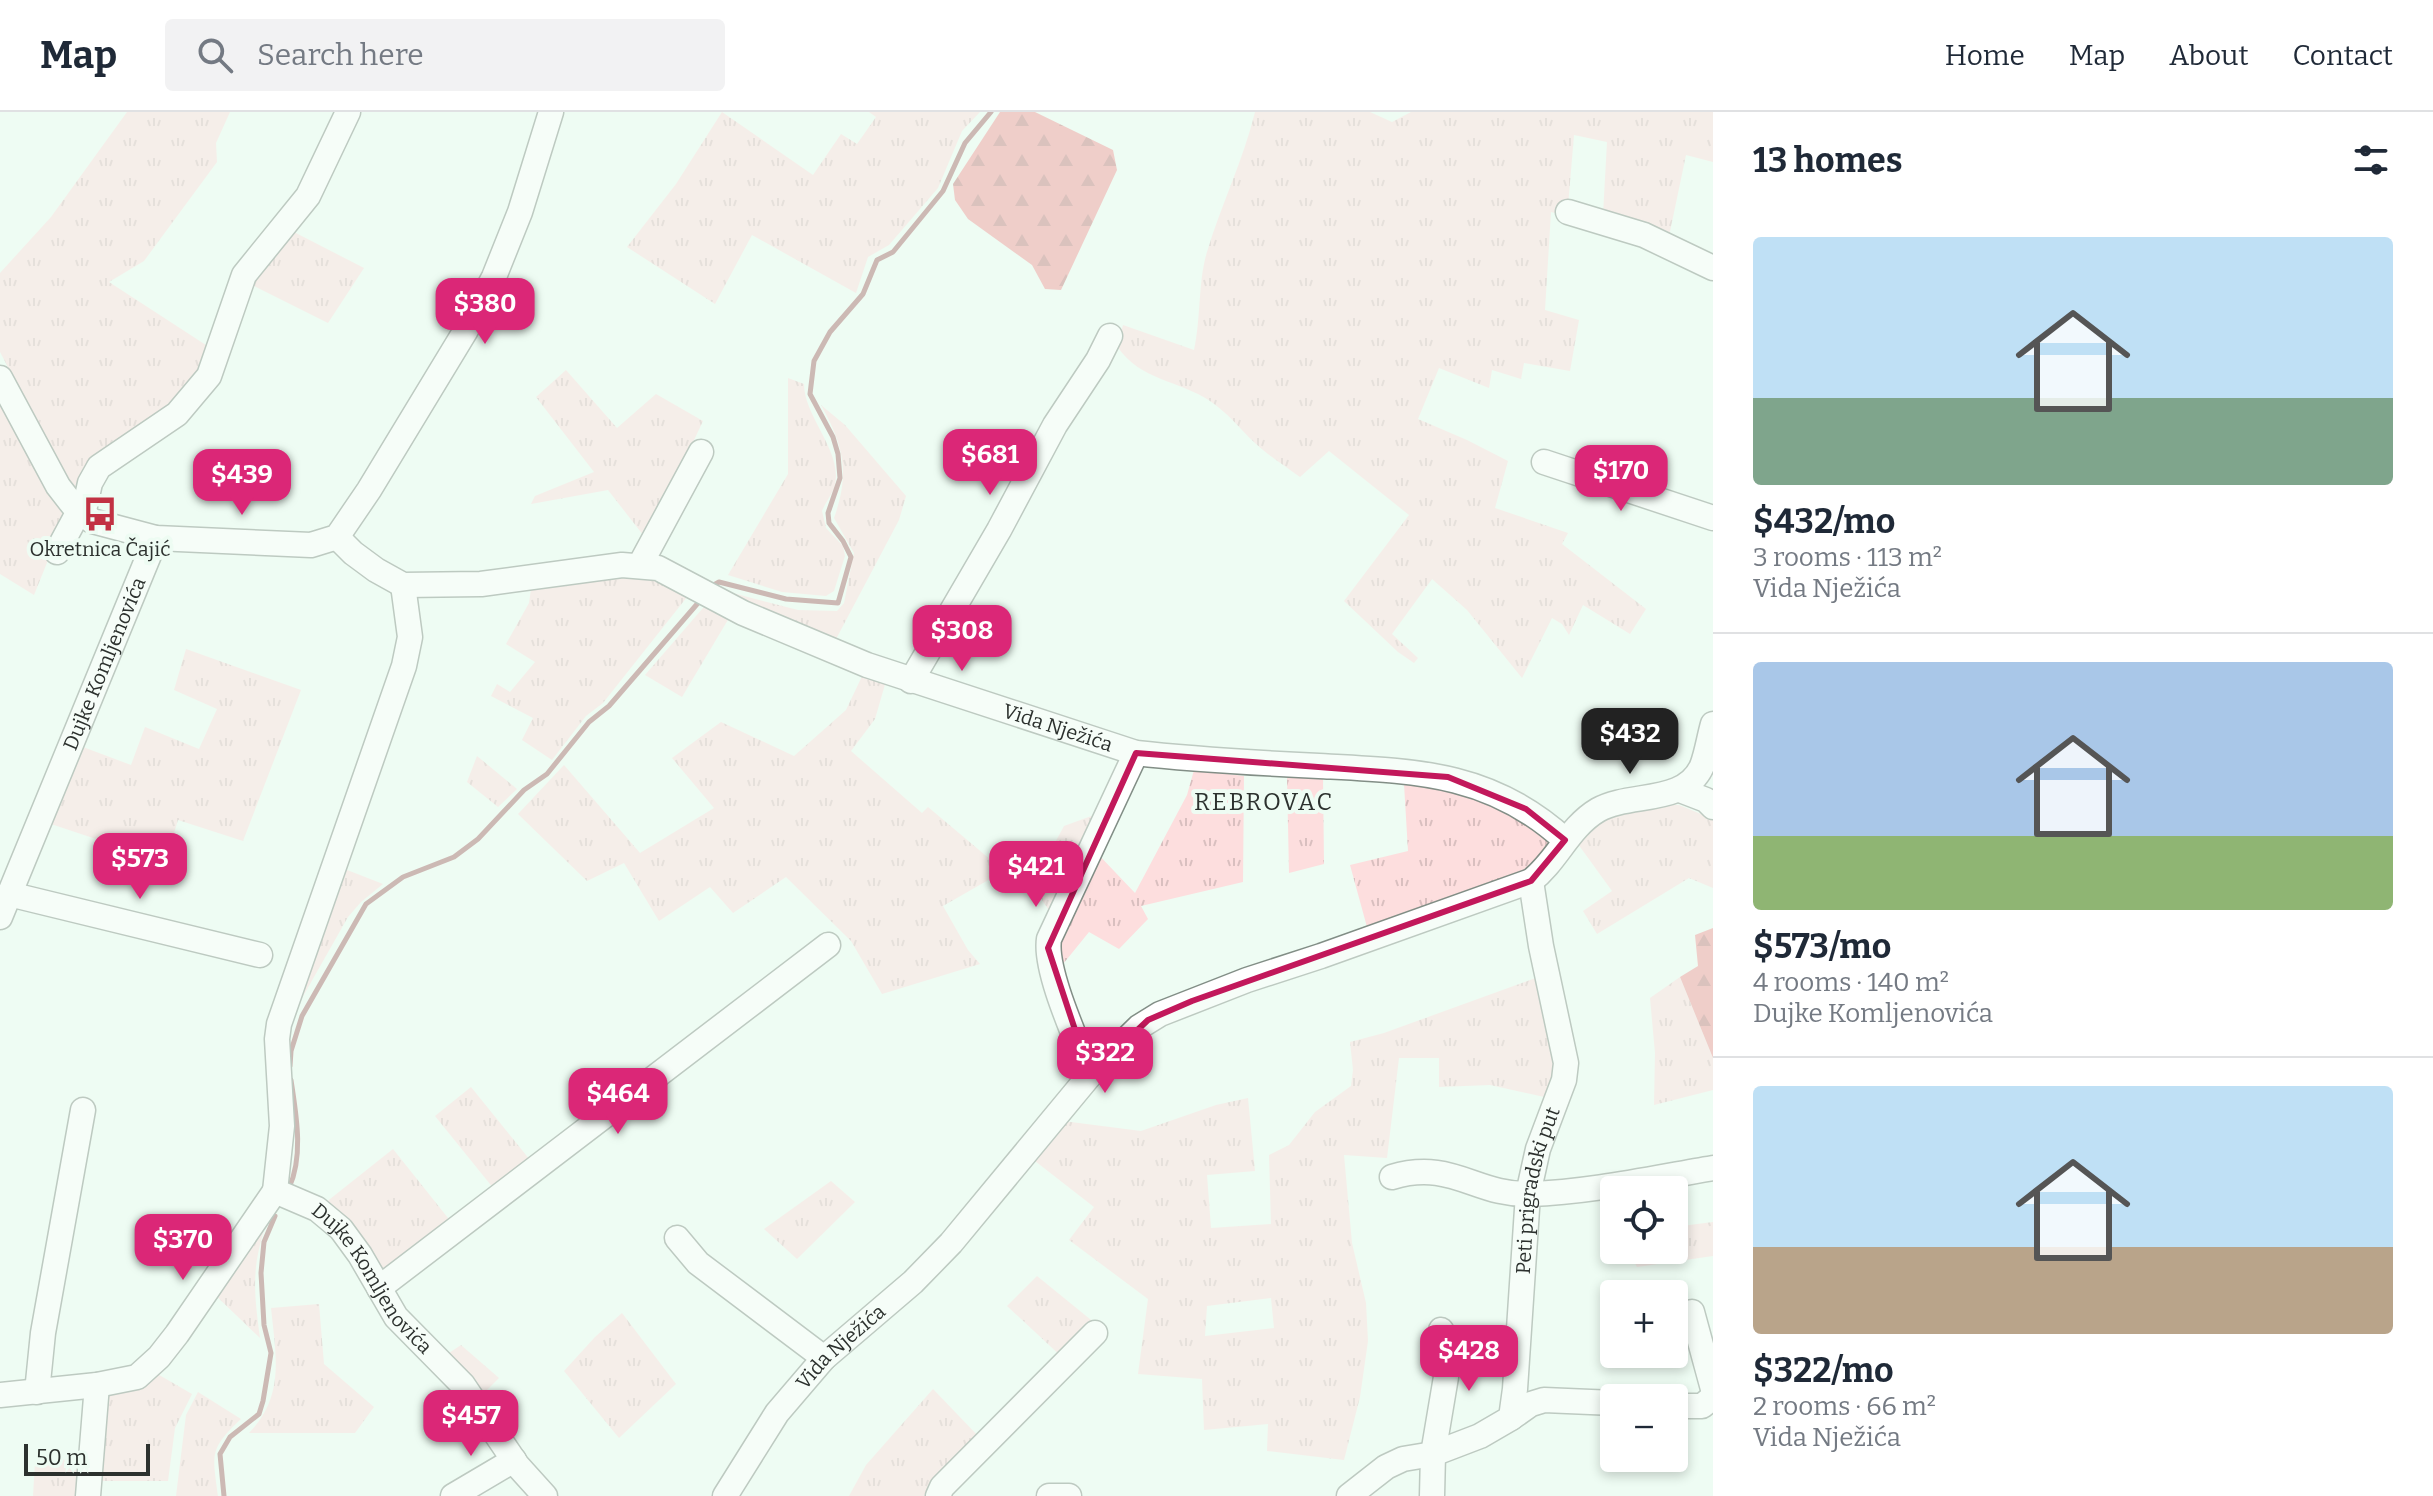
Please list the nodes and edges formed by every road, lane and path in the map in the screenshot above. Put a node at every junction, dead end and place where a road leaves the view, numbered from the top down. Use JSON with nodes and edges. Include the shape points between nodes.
{"nodes":[{"id":1,"x":348,"y":112,"type":"edge"},
{"id":2,"x":551,"y":112,"type":"edge"},
{"id":3,"x":1568,"y":212,"type":"dead end"},
{"id":4,"x":1713,"y":268,"type":"edge"},
{"id":5,"x":1110,"y":336,"type":"dead end"},
{"id":6,"x":0,"y":378,"type":"edge"},
{"id":7,"x":701,"y":452,"type":"dead end"},
{"id":8,"x":1544,"y":462,"type":"dead end"},
{"id":9,"x":81,"y":513,"type":"junction"},
{"id":10,"x":1713,"y":518,"type":"edge"},
{"id":11,"x":337,"y":537,"type":"junction"},
{"id":12,"x":156,"y":538,"type":"junction"},
{"id":13,"x":57,"y":552,"type":"dead end"},
{"id":14,"x":640,"y":565,"type":"junction"},
{"id":15,"x":403,"y":585,"type":"junction"},
{"id":16,"x":911,"y":681,"type":"junction"},
{"id":17,"x":1713,"y":724,"type":"edge"},
{"id":18,"x":1136,"y":753,"type":"junction"},
{"id":19,"x":1701,"y":769,"type":"junction"},
{"id":20,"x":1680,"y":790,"type":"junction"},
{"id":21,"x":1709,"y":804,"type":"edge"},
{"id":22,"x":1565,"y":840,"type":"junction"},
{"id":23,"x":10,"y":863,"type":"edge"},
{"id":24,"x":1531,"y":881,"type":"junction"},
{"id":25,"x":4,"y":906,"type":"edge"},
{"id":26,"x":828,"y":945,"type":"dead end"},
{"id":27,"x":260,"y":955,"type":"dead end"},
{"id":28,"x":1090,"y":1075,"type":"junction"},
{"id":29,"x":83,"y":1110,"type":"dead end"},
{"id":30,"x":1713,"y":1168,"type":"edge"},
{"id":31,"x":1392,"y":1177,"type":"dead end"},
{"id":32,"x":275,"y":1191,"type":"junction"},
{"id":33,"x":1528,"y":1194,"type":"junction"},
{"id":34,"x":677,"y":1238,"type":"dead end"},
{"id":35,"x":379,"y":1288,"type":"junction"},
{"id":36,"x":1692,"y":1312,"type":"dead end"},
{"id":37,"x":1441,"y":1330,"type":"dead end"},
{"id":38,"x":1095,"y":1333,"type":"dead end"},
{"id":39,"x":824,"y":1358,"type":"junction"},
{"id":40,"x":97,"y":1385,"type":"junction"},
{"id":41,"x":1713,"y":1389,"type":"edge"},
{"id":42,"x":37,"y":1392,"type":"junction"},
{"id":43,"x":0,"y":1395,"type":"edge"},
{"id":44,"x":1713,"y":1397,"type":"edge"},
{"id":45,"x":1600,"y":1402,"type":"edge"},
{"id":46,"x":1688,"y":1406,"type":"edge"},
{"id":47,"x":1511,"y":1418,"type":"junction"},
{"id":48,"x":1433,"y":1454,"type":"junction"},
{"id":49,"x":514,"y":1460,"type":"junction"},
{"id":50,"x":88,"y":1496,"type":"edge"},
{"id":51,"x":453,"y":1496,"type":"edge"},
{"id":52,"x":545,"y":1496,"type":"edge"},
{"id":53,"x":725,"y":1496,"type":"edge"},
{"id":54,"x":938,"y":1496,"type":"edge"},
{"id":55,"x":1049,"y":1496,"type":"edge"},
{"id":56,"x":1069,"y":1496,"type":"edge"},
{"id":57,"x":1349,"y":1496,"type":"edge"},
{"id":58,"x":1432,"y":1496,"type":"edge"}],
"edges":[{"from":1,"to":9,"type":"street","via":[[303,204],[244,275],[205,383],[177,414],[99,467]]},
{"from":2,"to":11,"type":"street","via":[[494,277]]},
{"from":3,"to":4,"type":"street","via":[[1644,235]]},
{"from":5,"to":16,"type":"street"},
{"from":6,"to":9,"type":"street","via":[[58,486]]},
{"from":7,"to":14,"type":"street"},
{"from":8,"to":10,"type":"street"},
{"from":9,"to":12,"type":"street","via":[[103,526]]},
{"from":9,"to":13,"type":"street"},
{"from":11,"to":12,"type":"street","via":[[311,545]]},
{"from":11,"to":15,"type":"street"},
{"from":12,"to":23,"type":"street","name":"Dujke Komljenovića"},
{"from":14,"to":15,"type":"street","name":"Vida Nježića","via":[[481,584]]},
{"from":14,"to":16,"type":"street","name":"Vida Nježića"},
{"from":15,"to":32,"type":"street","via":[[410,637],[404,666],[279,1024],[282,1126]]},
{"from":16,"to":18,"type":"street","name":"Vida Nježića"},
{"from":17,"to":19,"type":"street"},
{"from":18,"to":22,"type":"street","name":"Vida Nježića","via":[[1448,777],[1539,816]]},
{"from":18,"to":28,"type":"street","via":[[1049,939],[1054,977]]},
{"from":19,"to":20,"type":"street"},
{"from":19,"to":21,"type":"street"},
{"from":20,"to":21,"type":"street"},
{"from":20,"to":22,"type":"street","name":"Vida Nježića","via":[[1598,810]]},
{"from":22,"to":24,"type":"street","name":"Vida Nježića","via":[[1548,867]]},
{"from":23,"to":25,"type":"street","name":"Dujke Komljenovića"},
{"from":24,"to":28,"type":"street","name":"Vida Nježića","via":[[1160,1014],[1128,1035]]},
{"from":24,"to":33,"type":"street","name":"Peti prigradski put","via":[[1566,1063]]},
{"from":25,"to":27,"type":"street"},
{"from":26,"to":35,"type":"street"},
{"from":28,"to":39,"type":"street","name":"Vida Nježića","via":[[951,1243]]},
{"from":29,"to":42,"type":"street"},
{"from":30,"to":33,"type":"street"},
{"from":31,"to":33,"type":"street","via":[[1432,1171]]},
{"from":32,"to":35,"type":"street","name":"Dujke Komljenovića","via":[[331,1219]]},
{"from":32,"to":40,"type":"street","via":[[159,1357],[137,1377]]},
{"from":33,"to":47,"type":"street","name":"Peti prigradski put"},
{"from":34,"to":39,"type":"street","via":[[698,1263]]},
{"from":35,"to":49,"type":"street","name":"Dujke Komljenovića","via":[[402,1325],[463,1385]]},
{"from":36,"to":41,"type":"street"},
{"from":37,"to":48,"type":"street","via":[[1446,1377]]},
{"from":38,"to":54,"type":"street"},
{"from":39,"to":53,"type":"street","name":"Vida Nježića","via":[[777,1413]]},
{"from":40,"to":42,"type":"street"},
{"from":40,"to":50,"type":"street"},
{"from":42,"to":43,"type":"street"},
{"from":44,"to":46,"type":"street","via":[[1702,1406]]},
{"from":45,"to":47,"type":"street","via":[[1544,1400]]},
{"from":47,"to":48,"type":"street"},
{"from":48,"to":57,"type":"street","via":[[1386,1467]]},
{"from":48,"to":58,"type":"street"},
{"from":49,"to":51,"type":"street"},
{"from":49,"to":52,"type":"street","name":"Dujke Komljenovića"},
{"from":55,"to":56,"type":"street"}]}
